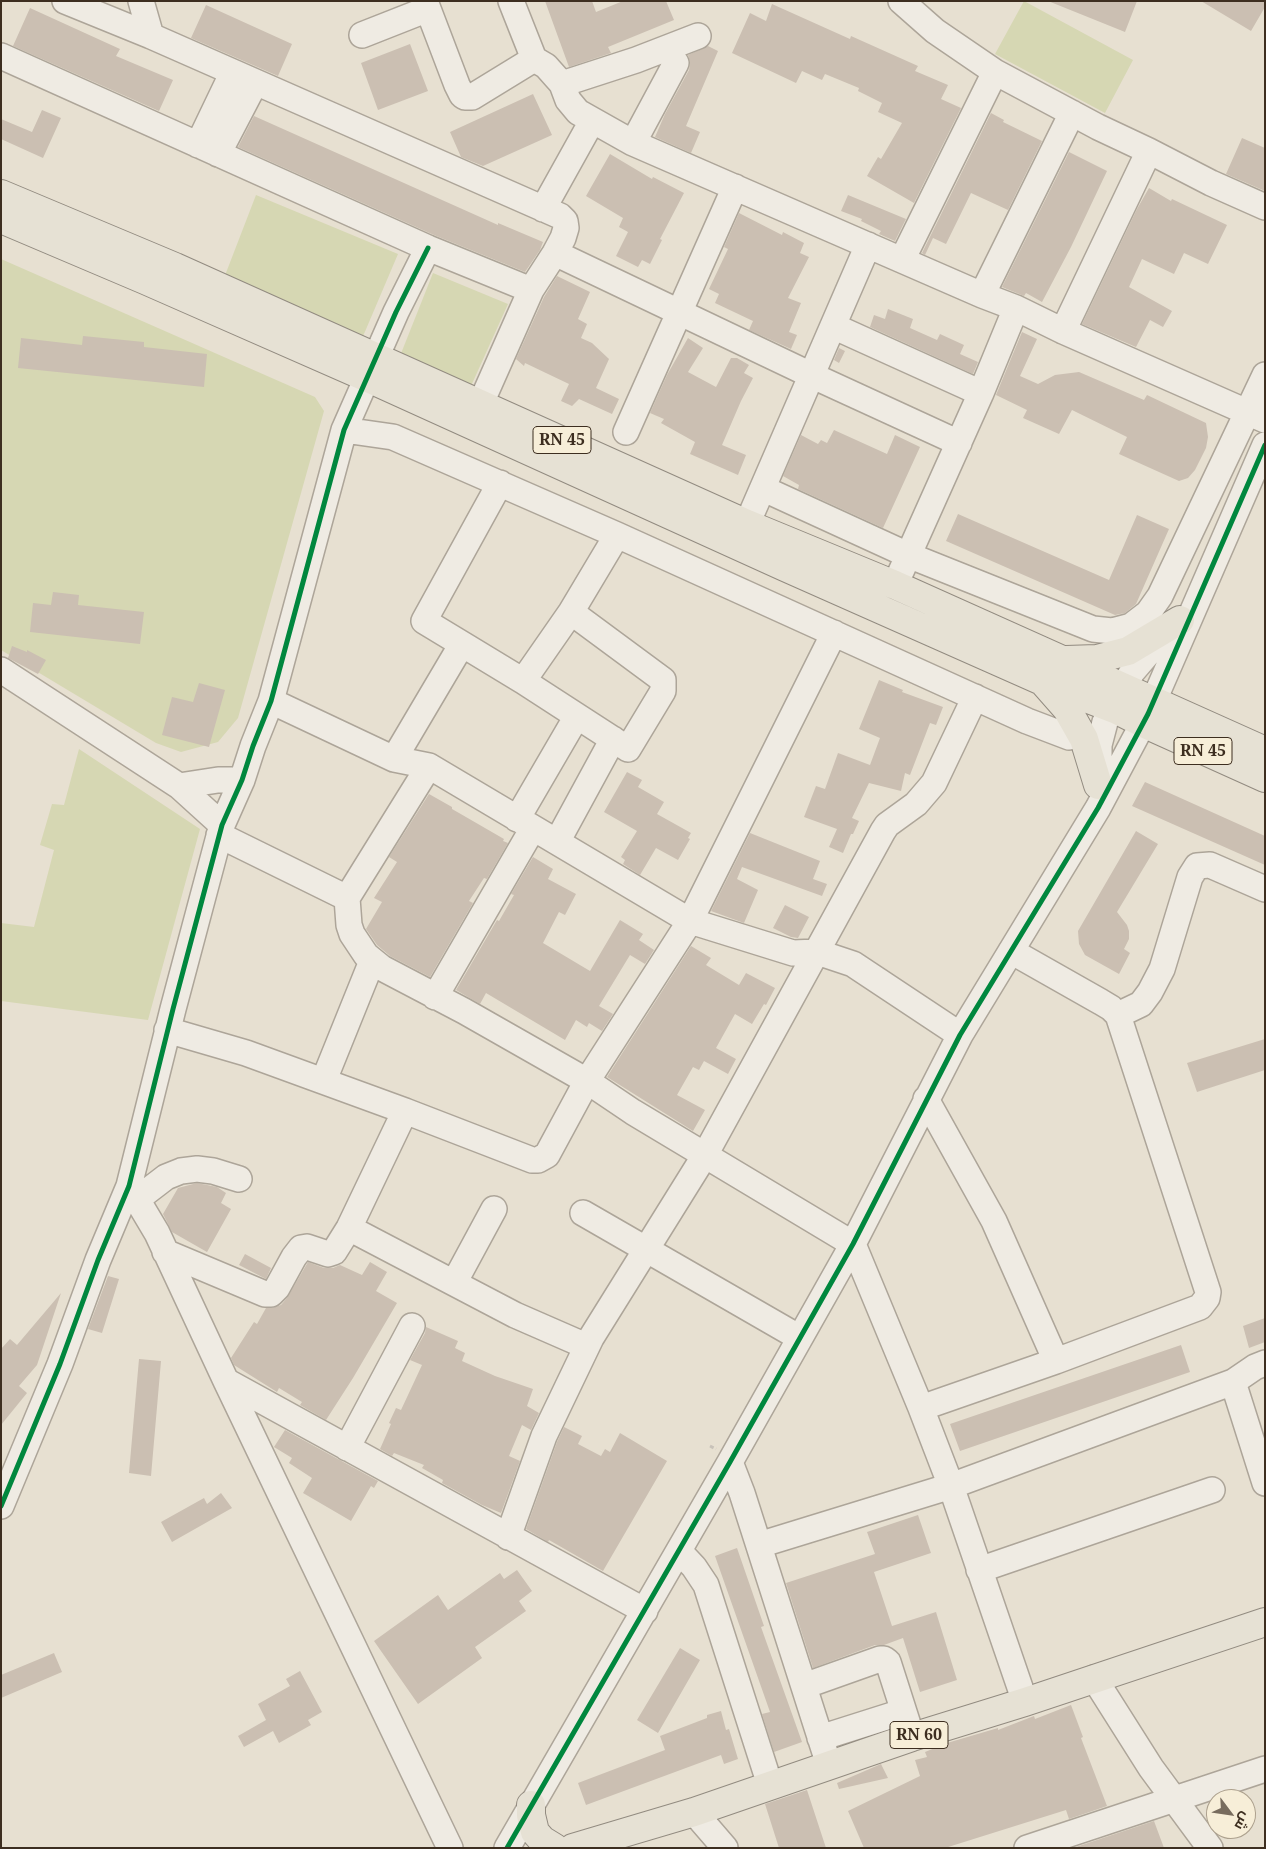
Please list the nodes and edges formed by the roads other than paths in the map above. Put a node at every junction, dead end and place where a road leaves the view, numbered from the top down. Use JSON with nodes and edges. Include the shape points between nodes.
{"nodes":[{"id":1,"x":65,"y":1,"type":"edge"},
{"id":2,"x":141,"y":1,"type":"edge"},
{"id":3,"x":510,"y":1,"type":"edge"},
{"id":4,"x":901,"y":1,"type":"edge"},
{"id":5,"x":426,"y":5,"type":"edge"},
{"id":6,"x":362,"y":35,"type":"dead end"},
{"id":7,"x":151,"y":36,"type":"junction"},
{"id":8,"x":698,"y":36,"type":"dead end"},
{"id":9,"x":1,"y":56,"type":"edge"},
{"id":10,"x":534,"y":59,"type":"junction"},
{"id":11,"x":676,"y":63,"type":"dead end"},
{"id":12,"x":995,"y":72,"type":"junction"},
{"id":13,"x":244,"y":78,"type":"junction"},
{"id":14,"x":562,"y":84,"type":"junction"},
{"id":15,"x":1072,"y":113,"type":"junction"},
{"id":16,"x":592,"y":121,"type":"junction"},
{"id":17,"x":633,"y":143,"type":"junction"},
{"id":18,"x":208,"y":150,"type":"junction"},
{"id":19,"x":1149,"y":150,"type":"junction"},
{"id":20,"x":736,"y":187,"type":"junction"},
{"id":21,"x":1,"y":194,"type":"edge"},
{"id":22,"x":1265,"y":207,"type":"edge"},
{"id":23,"x":543,"y":208,"type":"junction"},
{"id":24,"x":1,"y":219,"type":"edge"},
{"id":25,"x":868,"y":245,"type":"junction"},
{"id":26,"x":428,"y":248,"type":"junction"},
{"id":27,"x":555,"y":253,"type":"junction"},
{"id":28,"x":902,"y":260,"type":"junction"},
{"id":29,"x":530,"y":290,"type":"junction"},
{"id":30,"x":982,"y":295,"type":"junction"},
{"id":31,"x":1016,"y":308,"type":"junction"},
{"id":32,"x":680,"y":312,"type":"junction"},
{"id":33,"x":833,"y":326,"type":"junction"},
{"id":34,"x":1063,"y":331,"type":"junction"},
{"id":35,"x":372,"y":368,"type":"junction"},
{"id":36,"x":811,"y":375,"type":"junction"},
{"id":37,"x":1265,"y":375,"type":"edge"},
{"id":38,"x":981,"y":393,"type":"junction"},
{"id":39,"x":481,"y":403,"type":"junction"},
{"id":40,"x":1256,"y":416,"type":"edge"},
{"id":41,"x":344,"y":430,"type":"junction"},
{"id":42,"x":626,"y":432,"type":"dead end"},
{"id":43,"x":959,"y":443,"type":"junction"},
{"id":44,"x":1265,"y":445,"type":"edge"},
{"id":45,"x":500,"y":483,"type":"junction"},
{"id":46,"x":764,"y":489,"type":"junction"},
{"id":47,"x":1211,"y":492,"type":"junction"},
{"id":48,"x":1238,"y":508,"type":"junction"},
{"id":49,"x":747,"y":524,"type":"junction"},
{"id":50,"x":617,"y":535,"type":"junction"},
{"id":51,"x":908,"y":555,"type":"junction"},
{"id":52,"x":895,"y":585,"type":"junction"},
{"id":53,"x":571,"y":612,"type":"junction"},
{"id":54,"x":1188,"y":612,"type":"junction"},
{"id":55,"x":834,"y":633,"type":"junction"},
{"id":56,"x":462,"y":644,"type":"junction"},
{"id":57,"x":1063,"y":660,"type":"junction"},
{"id":58,"x":1,"y":670,"type":"edge"},
{"id":59,"x":523,"y":681,"type":"junction"},
{"id":60,"x":1042,"y":681,"type":"junction"},
{"id":61,"x":975,"y":697,"type":"junction"},
{"id":62,"x":1117,"y":698,"type":"junction"},
{"id":63,"x":271,"y":701,"type":"junction"},
{"id":64,"x":1148,"y":712,"type":"junction"},
{"id":65,"x":577,"y":716,"type":"junction"},
{"id":66,"x":1080,"y":732,"type":"junction"},
{"id":67,"x":612,"y":739,"type":"junction"},
{"id":68,"x":1265,"y":751,"type":"edge"},
{"id":69,"x":394,"y":759,"type":"junction"},
{"id":70,"x":429,"y":766,"type":"junction"},
{"id":71,"x":1265,"y":778,"type":"edge"},
{"id":72,"x":242,"y":780,"type":"junction"},
{"id":73,"x":179,"y":786,"type":"junction"},
{"id":74,"x":1098,"y":796,"type":"junction"},
{"id":75,"x":525,"y":824,"type":"junction"},
{"id":76,"x":221,"y":830,"type":"junction"},
{"id":77,"x":557,"y":842,"type":"junction"},
{"id":78,"x":1265,"y":889,"type":"edge"},
{"id":79,"x":347,"y":898,"type":"junction"},
{"id":80,"x":690,"y":921,"type":"junction"},
{"id":81,"x":1011,"y":951,"type":"junction"},
{"id":82,"x":817,"y":952,"type":"junction"},
{"id":83,"x":372,"y":961,"type":"junction"},
{"id":84,"x":435,"y":997,"type":"junction"},
{"id":85,"x":1118,"y":1015,"type":"junction"},
{"id":86,"x":167,"y":1030,"type":"junction"},
{"id":87,"x":960,"y":1035,"type":"junction"},
{"id":88,"x":324,"y":1080,"type":"junction"},
{"id":89,"x":587,"y":1081,"type":"junction"},
{"id":90,"x":926,"y":1099,"type":"junction"},
{"id":91,"x":405,"y":1111,"type":"junction"},
{"id":92,"x":705,"y":1155,"type":"junction"},
{"id":93,"x":239,"y":1179,"type":"dead end"},
{"id":94,"x":132,"y":1193,"type":"junction"},
{"id":95,"x":494,"y":1209,"type":"dead end"},
{"id":96,"x":583,"y":1213,"type":"dead end"},
{"id":97,"x":349,"y":1228,"type":"junction"},
{"id":98,"x":853,"y":1244,"type":"junction"},
{"id":99,"x":647,"y":1249,"type":"junction"},
{"id":100,"x":165,"y":1252,"type":"junction"},
{"id":101,"x":454,"y":1282,"type":"junction"},
{"id":102,"x":412,"y":1326,"type":"dead end"},
{"id":103,"x":800,"y":1338,"type":"junction"},
{"id":104,"x":586,"y":1346,"type":"junction"},
{"id":105,"x":1056,"y":1361,"type":"junction"},
{"id":106,"x":1265,"y":1363,"type":"edge"},
{"id":107,"x":226,"y":1381,"type":"junction"},
{"id":108,"x":1233,"y":1382,"type":"junction"},
{"id":109,"x":921,"y":1408,"type":"junction"},
{"id":110,"x":347,"y":1448,"type":"junction"},
{"id":111,"x":730,"y":1462,"type":"junction"},
{"id":112,"x":1265,"y":1483,"type":"edge"},
{"id":113,"x":950,"y":1486,"type":"junction"},
{"id":114,"x":1212,"y":1490,"type":"dead end"},
{"id":115,"x":1,"y":1506,"type":"edge"},
{"id":116,"x":508,"y":1537,"type":"junction"},
{"id":117,"x":759,"y":1545,"type":"junction"},
{"id":118,"x":679,"y":1551,"type":"junction"},
{"id":119,"x":979,"y":1570,"type":"junction"},
{"id":120,"x":645,"y":1611,"type":"junction"},
{"id":121,"x":1265,"y":1622,"type":"edge"},
{"id":122,"x":1094,"y":1678,"type":"junction"},
{"id":123,"x":804,"y":1686,"type":"junction"},
{"id":124,"x":1025,"y":1702,"type":"junction"},
{"id":125,"x":902,"y":1712,"type":"junction"},
{"id":126,"x":912,"y":1737,"type":"junction"},
{"id":127,"x":820,"y":1738,"type":"junction"},
{"id":128,"x":829,"y":1765,"type":"junction"},
{"id":129,"x":1265,"y":1769,"type":"edge"},
{"id":130,"x":770,"y":1785,"type":"junction"},
{"id":131,"x":1173,"y":1799,"type":"junction"},
{"id":132,"x":531,"y":1805,"type":"junction"},
{"id":133,"x":694,"y":1812,"type":"junction"},
{"id":134,"x":450,"y":1848,"type":"edge"},
{"id":135,"x":507,"y":1848,"type":"edge"},
{"id":136,"x":555,"y":1848,"type":"edge"},
{"id":137,"x":573,"y":1848,"type":"edge"},
{"id":138,"x":725,"y":1848,"type":"edge"},
{"id":139,"x":1027,"y":1848,"type":"edge"},
{"id":140,"x":1210,"y":1848,"type":"edge"}],
"edges":[{"from":1,"to":7,"type":"street"},
{"from":2,"to":7,"type":"street"},
{"from":3,"to":10,"type":"street"},
{"from":4,"to":12,"type":"street","via":[[935,31]]},
{"from":5,"to":6,"type":"street"},
{"from":5,"to":10,"type":"street","via":[[457,85],[465,97],[472,97]]},
{"from":7,"to":13,"type":"street"},
{"from":8,"to":14,"type":"street"},
{"from":9,"to":18,"type":"street"},
{"from":10,"to":14,"type":"street","via":[[546,66]]},
{"from":11,"to":17,"type":"street"},
{"from":12,"to":15,"type":"street"},
{"from":12,"to":28,"type":"street"},
{"from":13,"to":18,"type":"street"},
{"from":13,"to":23,"type":"street"},
{"from":14,"to":16,"type":"street","via":[[568,100]]},
{"from":15,"to":19,"type":"street"},
{"from":15,"to":30,"type":"street"},
{"from":16,"to":17,"type":"street"},
{"from":16,"to":23,"type":"street"},
{"from":17,"to":20,"type":"street"},
{"from":18,"to":26,"type":"street"},
{"from":19,"to":22,"type":"street"},
{"from":19,"to":34,"type":"street"},
{"from":20,"to":25,"type":"street"},
{"from":20,"to":32,"type":"street"},
{"from":21,"to":35,"type":"main road","number":"RN 45","via":[[175,267]]},
{"from":23,"to":27,"type":"street","via":[[565,221],[566,228]]},
{"from":24,"to":35,"type":"main road","number":"RN 45","via":[[145,280]]},
{"from":25,"to":28,"type":"street"},
{"from":25,"to":33,"type":"street"},
{"from":26,"to":29,"type":"street"},
{"from":26,"to":35,"type":"street"},
{"from":27,"to":29,"type":"street"},
{"from":27,"to":32,"type":"street"},
{"from":28,"to":30,"type":"street"},
{"from":29,"to":39,"type":"street"},
{"from":30,"to":31,"type":"street"},
{"from":31,"to":34,"type":"street"},
{"from":31,"to":38,"type":"street"},
{"from":32,"to":36,"type":"street"},
{"from":32,"to":42,"type":"street"},
{"from":33,"to":36,"type":"street"},
{"from":33,"to":38,"type":"street"},
{"from":34,"to":40,"type":"street"},
{"from":35,"to":39,"type":"main road","number":"RN 45"},
{"from":35,"to":41,"type":"street"},
{"from":35,"to":60,"type":"main road","number":"RN 45","via":[[767,559]]},
{"from":36,"to":43,"type":"street"},
{"from":36,"to":46,"type":"street"},
{"from":37,"to":40,"type":"street"},
{"from":38,"to":43,"type":"street"},
{"from":39,"to":49,"type":"main road","number":"RN 45"},
{"from":40,"to":47,"type":"street"},
{"from":41,"to":45,"type":"street","via":[[393,437]]},
{"from":41,"to":63,"type":"street"},
{"from":43,"to":51,"type":"street"},
{"from":44,"to":48,"type":"street"},
{"from":45,"to":50,"type":"street"},
{"from":45,"to":56,"type":"street","via":[[424,621]]},
{"from":46,"to":49,"type":"street"},
{"from":46,"to":51,"type":"street"},
{"from":47,"to":48,"type":"street"},
{"from":47,"to":51,"type":"street","via":[[1156,602],[1132,626],[1112,631],[1093,629]]},
{"from":48,"to":54,"type":"street"},
{"from":49,"to":52,"type":"main road","number":"RN 45"},
{"from":50,"to":53,"type":"street"},
{"from":50,"to":55,"type":"street"},
{"from":51,"to":52,"type":"street"},
{"from":52,"to":57,"type":"main road","number":"RN 45"},
{"from":53,"to":59,"type":"street"},
{"from":53,"to":67,"type":"street","via":[[663,680],[663,691],[628,748]]},
{"from":54,"to":57,"type":"main road","via":[[1128,651],[1097,659]]},
{"from":54,"to":62,"type":"street","via":[[1132,672]]},
{"from":54,"to":64,"type":"street"},
{"from":55,"to":61,"type":"street"},
{"from":55,"to":80,"type":"street"},
{"from":56,"to":59,"type":"street"},
{"from":56,"to":69,"type":"street"},
{"from":57,"to":62,"type":"main road","number":"RN 45"},
{"from":58,"to":73,"type":"street"},
{"from":59,"to":65,"type":"street"},
{"from":60,"to":62,"type":"main road","number":"RN 45"},
{"from":60,"to":66,"type":"main road","via":[[1067,709]]},
{"from":61,"to":66,"type":"street","via":[[1069,737]]},
{"from":61,"to":82,"type":"street","via":[[934,783],[916,804],[883,831]]},
{"from":62,"to":64,"type":"main road","number":"RN 45"},
{"from":62,"to":74,"type":"street","via":[[1099,745]]},
{"from":63,"to":69,"type":"street"},
{"from":63,"to":72,"type":"street"},
{"from":64,"to":68,"type":"main road","number":"RN 45"},
{"from":64,"to":71,"type":"main road","number":"RN 45"},
{"from":64,"to":74,"type":"street"},
{"from":65,"to":67,"type":"street"},
{"from":65,"to":75,"type":"street"},
{"from":66,"to":74,"type":"main road","via":[[1088,747]]},
{"from":67,"to":77,"type":"street"},
{"from":69,"to":70,"type":"street"},
{"from":70,"to":75,"type":"street"},
{"from":70,"to":79,"type":"street"},
{"from":72,"to":73,"type":"street"},
{"from":72,"to":76,"type":"street"},
{"from":73,"to":76,"type":"street"},
{"from":74,"to":81,"type":"street"},
{"from":75,"to":77,"type":"street"},
{"from":75,"to":84,"type":"street"},
{"from":76,"to":79,"type":"street"},
{"from":76,"to":86,"type":"street"},
{"from":77,"to":80,"type":"street"},
{"from":78,"to":85,"type":"street","via":[[1210,865],[1197,866],[1190,878],[1162,969],[1150,992],[1141,1004]]},
{"from":79,"to":83,"type":"street","via":[[352,934]]},
{"from":80,"to":82,"type":"street","via":[[793,953]]},
{"from":80,"to":89,"type":"street"},
{"from":81,"to":85,"type":"street"},
{"from":81,"to":87,"type":"street"},
{"from":82,"to":87,"type":"street","via":[[853,964]]},
{"from":82,"to":92,"type":"street"},
{"from":83,"to":84,"type":"street"},
{"from":83,"to":88,"type":"street"},
{"from":84,"to":89,"type":"street"},
{"from":85,"to":105,"type":"street","via":[[1208,1292],[1207,1298],[1200,1307]]},
{"from":86,"to":88,"type":"street"},
{"from":86,"to":94,"type":"street"},
{"from":87,"to":90,"type":"street"},
{"from":88,"to":91,"type":"street"},
{"from":89,"to":91,"type":"street","via":[[547,1155],[538,1160]]},
{"from":89,"to":92,"type":"street"},
{"from":90,"to":98,"type":"street"},
{"from":90,"to":105,"type":"street","via":[[994,1221]]},
{"from":91,"to":97,"type":"street"},
{"from":92,"to":98,"type":"street"},
{"from":92,"to":99,"type":"street"},
{"from":93,"to":94,"type":"street","via":[[213,1171],[181,1171]]},
{"from":94,"to":100,"type":"street"},
{"from":94,"to":115,"type":"street","via":[[98,1260],[60,1364]]},
{"from":95,"to":101,"type":"street"},
{"from":96,"to":99,"type":"street"},
{"from":97,"to":100,"type":"street","via":[[334,1252],[328,1254],[307,1247],[299,1249],[271,1294]]},
{"from":97,"to":101,"type":"street"},
{"from":98,"to":103,"type":"street"},
{"from":98,"to":109,"type":"street"},
{"from":99,"to":103,"type":"street"},
{"from":99,"to":104,"type":"street"},
{"from":100,"to":107,"type":"street"},
{"from":101,"to":104,"type":"street"},
{"from":102,"to":110,"type":"street"},
{"from":103,"to":111,"type":"street"},
{"from":104,"to":116,"type":"street","via":[[544,1436]]},
{"from":105,"to":109,"type":"street"},
{"from":106,"to":108,"type":"street"},
{"from":107,"to":110,"type":"street"},
{"from":107,"to":134,"type":"street"},
{"from":108,"to":112,"type":"street"},
{"from":108,"to":113,"type":"street"},
{"from":109,"to":113,"type":"street"},
{"from":110,"to":116,"type":"street"},
{"from":111,"to":117,"type":"street"},
{"from":111,"to":118,"type":"street"},
{"from":113,"to":117,"type":"street"},
{"from":113,"to":119,"type":"street"},
{"from":114,"to":119,"type":"street"},
{"from":116,"to":120,"type":"street"},
{"from":117,"to":123,"type":"street"},
{"from":118,"to":120,"type":"street"},
{"from":118,"to":130,"type":"street","via":[[706,1585]]},
{"from":119,"to":124,"type":"street"},
{"from":120,"to":132,"type":"street"},
{"from":121,"to":122,"type":"main road","number":"RN 60"},
{"from":122,"to":124,"type":"main road","number":"RN 60"},
{"from":122,"to":131,"type":"street"},
{"from":123,"to":125,"type":"street","via":[[884,1659],[888,1662]]},
{"from":123,"to":127,"type":"street"},
{"from":124,"to":126,"type":"main road","number":"RN 60"},
{"from":125,"to":126,"type":"street"},
{"from":125,"to":127,"type":"street"},
{"from":126,"to":128,"type":"main road","number":"RN 60"},
{"from":127,"to":128,"type":"street"},
{"from":128,"to":130,"type":"main road","number":"RN 60"},
{"from":129,"to":131,"type":"street"},
{"from":130,"to":133,"type":"main road","number":"RN 60"},
{"from":131,"to":139,"type":"street"},
{"from":131,"to":140,"type":"street"},
{"from":132,"to":135,"type":"street"},
{"from":132,"to":136,"type":"main road","via":[[535,1832]]},
{"from":133,"to":137,"type":"main road","number":"RN 60"},
{"from":133,"to":138,"type":"street"}]}
